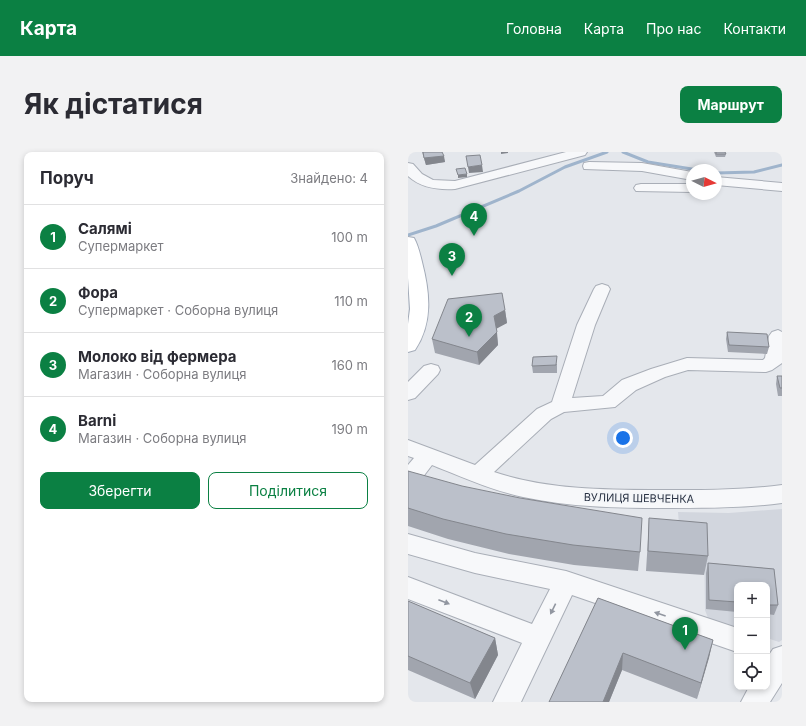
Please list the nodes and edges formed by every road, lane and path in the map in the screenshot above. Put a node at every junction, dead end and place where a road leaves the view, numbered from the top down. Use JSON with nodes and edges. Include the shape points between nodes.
{"nodes":[{"id":1,"x":581,"y":152,"type":"edge"},
{"id":2,"x":589,"y":166,"type":"dead end"},
{"id":3,"x":408,"y":167,"type":"edge"},
{"id":4,"x":686,"y":175,"type":"edge"},
{"id":5,"x":722,"y":181,"type":"edge"},
{"id":6,"x":778,"y":186,"type":"edge"},
{"id":7,"x":640,"y":188,"type":"dead end"},
{"id":8,"x":686,"y":188,"type":"edge"},
{"id":9,"x":722,"y":188,"type":"edge"},
{"id":10,"x":409,"y":245,"type":"edge"},
{"id":11,"x":602,"y":289,"type":"dead end"},
{"id":12,"x":778,"y":336,"type":"dead end"},
{"id":13,"x":410,"y":342,"type":"edge"},
{"id":14,"x":430,"y":370,"type":"dead end"},
{"id":15,"x":408,"y":393,"type":"edge"},
{"id":16,"x":560,"y":406,"type":"junction"},
{"id":17,"x":408,"y":448,"type":"edge"},
{"id":18,"x":428,"y":455,"type":"junction"},
{"id":19,"x":476,"y":475,"type":"junction"},
{"id":20,"x":408,"y":479,"type":"edge"},
{"id":21,"x":782,"y":494,"type":"edge"},
{"id":22,"x":408,"y":544,"type":"edge"},
{"id":23,"x":566,"y":582,"type":"junction"},
{"id":24,"x":408,"y":588,"type":"edge"},
{"id":25,"x":539,"y":638,"type":"junction"},
{"id":26,"x":734,"y":639,"type":"edge"},
{"id":27,"x":770,"y":652,"type":"edge"},
{"id":28,"x":782,"y":657,"type":"edge"},
{"id":29,"x":770,"y":678,"type":"edge"},
{"id":30,"x":762,"y":690,"type":"edge"},
{"id":31,"x":507,"y":702,"type":"edge"},
{"id":32,"x":755,"y":702,"type":"edge"}],
"edges":[{"from":1,"to":3,"type":"street","via":[[445,186],[427,183]]},
{"from":2,"to":4,"type":"street","via":[[642,167]]},
{"from":5,"to":6,"type":"street"},
{"from":6,"to":9,"type":"street"},
{"from":7,"to":8,"type":"street"},
{"from":10,"to":13,"type":"main road","via":[[418,282],[420,311],[418,325]]},
{"from":11,"to":16,"type":"street","via":[[586,325]]},
{"from":12,"to":16,"type":"street","via":[[774,361],[766,366],[687,364],[629,385],[608,402]]},
{"from":14,"to":15,"type":"street"},
{"from":16,"to":19,"type":"street","via":[[544,414]]},
{"from":17,"to":18,"type":"street","name":"ВУЛИЦЯ ШЕВЧЕНКА"},
{"from":18,"to":19,"type":"street","name":"ВУЛИЦЯ ШЕВЧЕНКА"},
{"from":18,"to":20,"type":"street"},
{"from":19,"to":21,"type":"street","name":"ВУЛИЦЯ ШЕВЧЕНКА","via":[[522,488],[577,497],[717,498]]},
{"from":22,"to":23,"type":"street","via":[[475,563]]},
{"from":23,"to":25,"type":"street","one_way":true},
{"from":26,"to":23,"type":"street","one_way":true},
{"from":24,"to":25,"type":"street","one_way":true},
{"from":25,"to":31,"type":"street"},
{"from":27,"to":28,"type":"street"},
{"from":28,"to":29,"type":"street"},
{"from":30,"to":32,"type":"street"}]}
